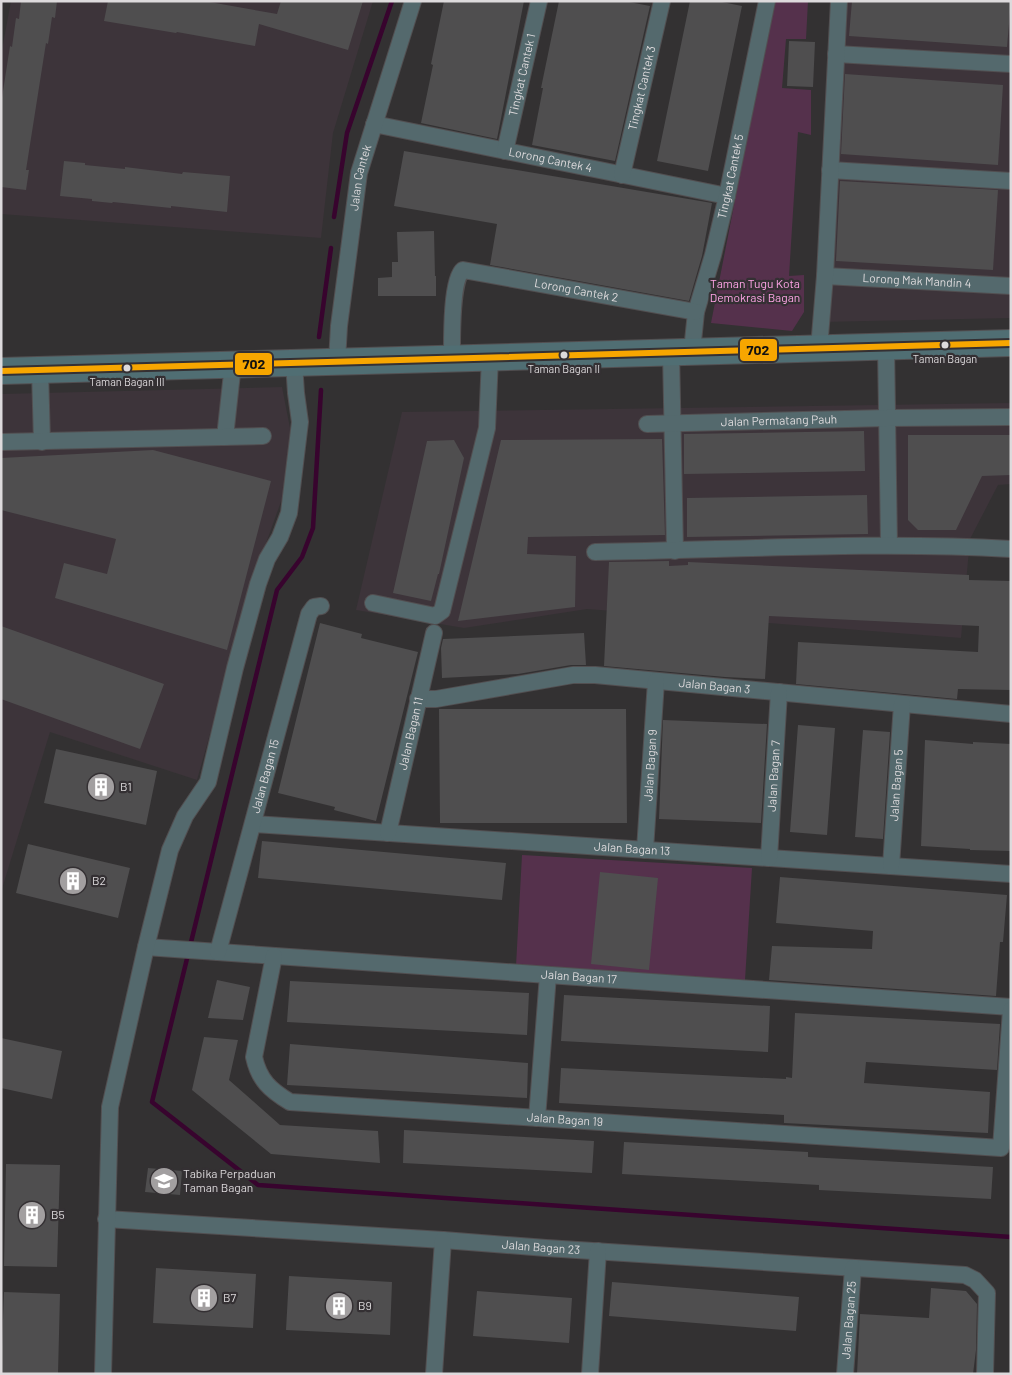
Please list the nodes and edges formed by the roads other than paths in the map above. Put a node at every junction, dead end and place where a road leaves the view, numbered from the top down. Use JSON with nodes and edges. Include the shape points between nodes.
{"nodes":[{"id":1,"x":413,"y":1,"type":"edge"},
{"id":2,"x":539,"y":1,"type":"edge"},
{"id":3,"x":662,"y":1,"type":"edge"},
{"id":4,"x":767,"y":1,"type":"edge"},
{"id":5,"x":838,"y":1,"type":"edge"},
{"id":6,"x":836,"y":54,"type":"junction"},
{"id":7,"x":1011,"y":64,"type":"edge"},
{"id":8,"x":374,"y":124,"type":"junction"},
{"id":9,"x":505,"y":151,"type":"junction"},
{"id":10,"x":830,"y":170,"type":"junction"},
{"id":11,"x":622,"y":174,"type":"junction"},
{"id":12,"x":1011,"y":181,"type":"edge"},
{"id":13,"x":727,"y":196,"type":"junction"},
{"id":14,"x":825,"y":276,"type":"junction"},
{"id":15,"x":1011,"y":286,"type":"edge"},
{"id":16,"x":696,"y":312,"type":"junction"},
{"id":17,"x":1010,"y":343,"type":"edge"},
{"id":18,"x":886,"y":346,"type":"junction"},
{"id":19,"x":819,"y":348,"type":"junction"},
{"id":20,"x":682,"y":352,"type":"junction"},
{"id":21,"x":490,"y":357,"type":"junction"},
{"id":22,"x":452,"y":358,"type":"junction"},
{"id":23,"x":299,"y":362,"type":"junction"},
{"id":24,"x":335,"y":362,"type":"junction"},
{"id":25,"x":233,"y":364,"type":"junction"},
{"id":26,"x":1,"y":370,"type":"edge"},
{"id":27,"x":40,"y":370,"type":"junction"},
{"id":28,"x":1011,"y":417,"type":"edge"},
{"id":29,"x":887,"y":418,"type":"junction"},
{"id":30,"x":647,"y":424,"type":"dead end"},
{"id":31,"x":673,"y":424,"type":"junction"},
{"id":32,"x":263,"y":436,"type":"dead end"},
{"id":33,"x":225,"y":437,"type":"junction"},
{"id":34,"x":1,"y":442,"type":"edge"},
{"id":35,"x":42,"y":442,"type":"junction"},
{"id":36,"x":888,"y":545,"type":"junction"},
{"id":37,"x":1011,"y":549,"type":"edge"},
{"id":38,"x":675,"y":550,"type":"junction"},
{"id":39,"x":595,"y":552,"type":"dead end"},
{"id":40,"x":373,"y":603,"type":"dead end"},
{"id":41,"x":321,"y":606,"type":"dead end"},
{"id":42,"x":434,"y":633,"type":"dead end"},
{"id":43,"x":656,"y":681,"type":"junction"},
{"id":44,"x":779,"y":692,"type":"junction"},
{"id":45,"x":418,"y":699,"type":"junction"},
{"id":46,"x":902,"y":704,"type":"junction"},
{"id":47,"x":1011,"y":714,"type":"edge"},
{"id":48,"x":253,"y":824,"type":"junction"},
{"id":49,"x":388,"y":833,"type":"junction"},
{"id":50,"x":645,"y":850,"type":"junction"},
{"id":51,"x":768,"y":858,"type":"junction"},
{"id":52,"x":892,"y":866,"type":"junction"},
{"id":53,"x":1011,"y":874,"type":"edge"},
{"id":54,"x":146,"y":947,"type":"junction"},
{"id":55,"x":211,"y":952,"type":"junction"},
{"id":56,"x":274,"y":956,"type":"junction"},
{"id":57,"x":548,"y":975,"type":"junction"},
{"id":58,"x":1011,"y":1009,"type":"edge"},
{"id":59,"x":537,"y":1118,"type":"junction"},
{"id":60,"x":106,"y":1219,"type":"junction"},
{"id":61,"x":443,"y":1240,"type":"junction"},
{"id":62,"x":598,"y":1251,"type":"junction"},
{"id":63,"x":853,"y":1268,"type":"junction"},
{"id":64,"x":103,"y":1374,"type":"edge"},
{"id":65,"x":434,"y":1374,"type":"edge"},
{"id":66,"x":590,"y":1374,"type":"edge"},
{"id":67,"x":846,"y":1374,"type":"edge"},
{"id":68,"x":985,"y":1374,"type":"edge"}],
"edges":[{"from":1,"to":8,"type":"street","name":"Jalan Cantek"},
{"from":2,"to":9,"type":"street","name":"Tingkat Cantek 1"},
{"from":3,"to":11,"type":"street","name":"Tingkat Cantek 3"},
{"from":4,"to":13,"type":"street","name":"Tingkat Cantek 5"},
{"from":5,"to":6,"type":"street"},
{"from":6,"to":7,"type":"street"},
{"from":6,"to":10,"type":"street"},
{"from":8,"to":9,"type":"street","name":"Lorong Cantek 4"},
{"from":8,"to":24,"type":"street","name":"Jalan Cantek","via":[[359,173]]},
{"from":9,"to":11,"type":"street","name":"Lorong Cantek 4"},
{"from":10,"to":12,"type":"street"},
{"from":10,"to":14,"type":"street"},
{"from":11,"to":13,"type":"street","name":"Lorong Cantek 4"},
{"from":13,"to":16,"type":"street","name":"Tingkat Cantek 5"},
{"from":14,"to":15,"type":"street","name":"Lorong Mak Mandin 4"},
{"from":14,"to":19,"type":"street"},
{"from":16,"to":20,"type":"street","name":"Tingkat Cantek 5"},
{"from":16,"to":22,"type":"street","name":"Lorong Cantek 2","via":[[466,270],[458,276],[452,316]]},
{"from":17,"to":18,"type":"main road"},
{"from":18,"to":19,"type":"main road"},
{"from":18,"to":29,"type":"street"},
{"from":19,"to":20,"type":"main road"},
{"from":20,"to":21,"type":"main road"},
{"from":20,"to":31,"type":"street"},
{"from":21,"to":22,"type":"main road"},
{"from":21,"to":40,"type":"street","via":[[487,428],[442,611],[435,616]]},
{"from":22,"to":24,"type":"main road"},
{"from":23,"to":24,"type":"main road"},
{"from":23,"to":25,"type":"main road"},
{"from":23,"to":54,"type":"street","via":[[296,393],[300,422],[288,513],[258,584],[208,782],[185,816],[170,850]]},
{"from":25,"to":27,"type":"main road"},
{"from":25,"to":33,"type":"street"},
{"from":26,"to":27,"type":"main road"},
{"from":27,"to":35,"type":"street"},
{"from":28,"to":29,"type":"street","name":"Jalan Permatang Pauh"},
{"from":29,"to":31,"type":"street","name":"Jalan Permatang Pauh"},
{"from":29,"to":36,"type":"street"},
{"from":30,"to":31,"type":"street","name":"Jalan Permatang Pauh"},
{"from":31,"to":38,"type":"street"},
{"from":32,"to":33,"type":"street"},
{"from":33,"to":35,"type":"street"},
{"from":34,"to":35,"type":"street"},
{"from":36,"to":37,"type":"street"},
{"from":36,"to":38,"type":"street"},
{"from":38,"to":39,"type":"street"},
{"from":41,"to":48,"type":"street","name":"Jalan Bagan 15","via":[[314,607],[309,614]]},
{"from":42,"to":45,"type":"street","name":"Jalan Bagan 11"},
{"from":43,"to":44,"type":"street","name":"Jalan Bagan 3"},
{"from":43,"to":45,"type":"street","name":"Jalan Bagan 3","via":[[573,675],[436,699]]},
{"from":43,"to":50,"type":"street","name":"Jalan Bagan 9"},
{"from":44,"to":46,"type":"street","name":"Jalan Bagan 3"},
{"from":44,"to":51,"type":"street","name":"Jalan Bagan 7"},
{"from":45,"to":49,"type":"street","name":"Jalan Bagan 11"},
{"from":46,"to":47,"type":"street","name":"Jalan Bagan 3"},
{"from":46,"to":52,"type":"street","name":"Jalan Bagan 5"},
{"from":48,"to":49,"type":"street","name":"Jalan Bagan 13"},
{"from":48,"to":55,"type":"street","name":"Jalan Bagan 15"},
{"from":49,"to":50,"type":"street","name":"Jalan Bagan 13"},
{"from":50,"to":51,"type":"street","name":"Jalan Bagan 13"},
{"from":51,"to":52,"type":"street","name":"Jalan Bagan 13"},
{"from":52,"to":53,"type":"street","name":"Jalan Bagan 13"},
{"from":54,"to":55,"type":"street","name":"Jalan Bagan 17"},
{"from":54,"to":60,"type":"street","via":[[110,1107]]},
{"from":55,"to":56,"type":"street","name":"Jalan Bagan 17"},
{"from":56,"to":57,"type":"street","name":"Jalan Bagan 17"},
{"from":56,"to":59,"type":"street","name":"Jalan Bagan 19","via":[[254,1057],[261,1078],[279,1096],[290,1102]]},
{"from":57,"to":58,"type":"street","name":"Jalan Bagan 17"},
{"from":57,"to":59,"type":"street"},
{"from":58,"to":59,"type":"street","name":"Jalan Bagan 19","via":[[1001,1148]]},
{"from":60,"to":61,"type":"street","name":"Jalan Bagan 23"},
{"from":60,"to":64,"type":"street"},
{"from":61,"to":62,"type":"street","name":"Jalan Bagan 23"},
{"from":61,"to":65,"type":"street"},
{"from":62,"to":63,"type":"street","name":"Jalan Bagan 23"},
{"from":62,"to":66,"type":"street"},
{"from":63,"to":67,"type":"street","name":"Jalan Bagan 25"},
{"from":63,"to":68,"type":"street","name":"Jalan Bagan 23","via":[[965,1275],[975,1280],[987,1293]]}]}
